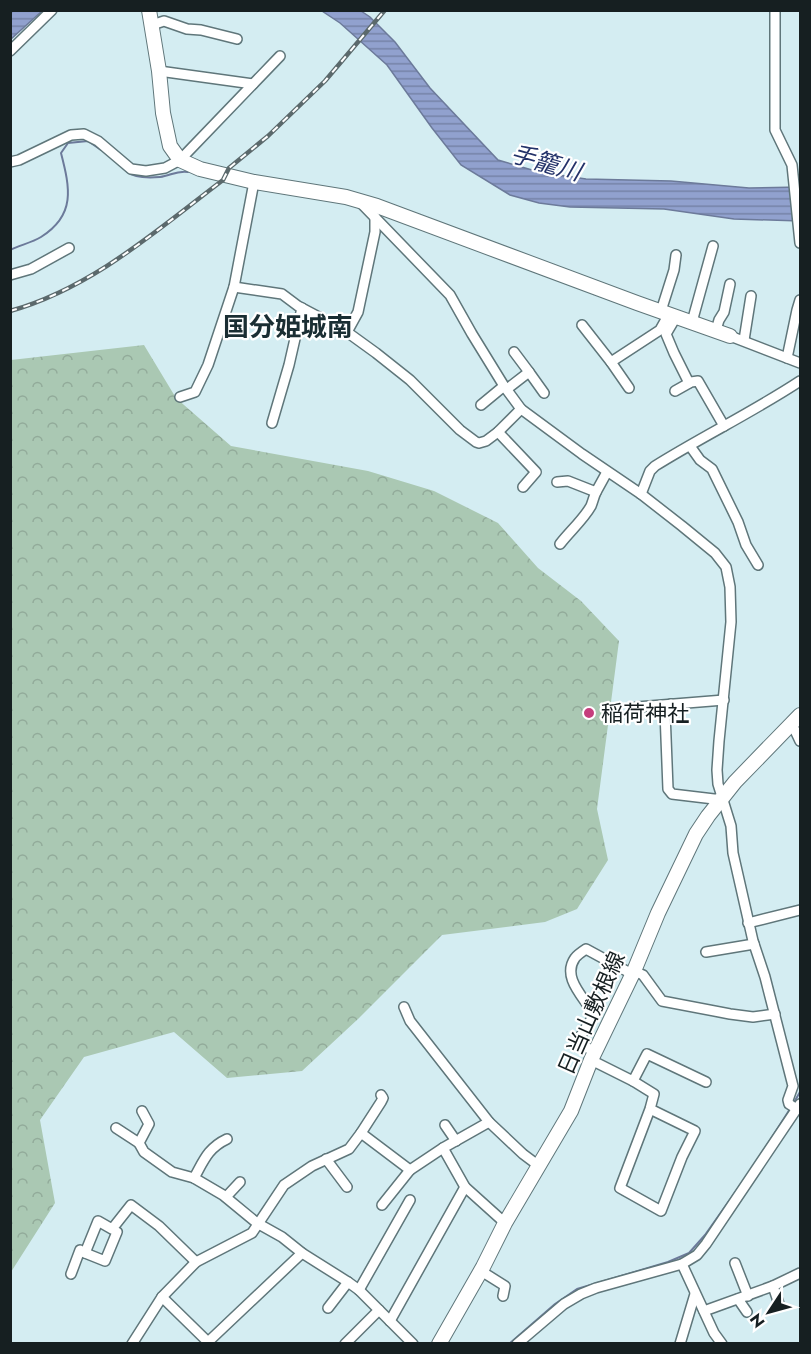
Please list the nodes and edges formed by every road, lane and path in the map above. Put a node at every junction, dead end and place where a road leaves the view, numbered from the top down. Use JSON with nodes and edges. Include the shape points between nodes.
{"nodes":[{"id":1,"x":52,"y":10,"type":"edge"},
{"id":2,"x":149,"y":10,"type":"edge"},
{"id":3,"x":775,"y":10,"type":"edge"},
{"id":4,"x":152,"y":25,"type":"junction"},
{"id":5,"x":237,"y":39,"type":"dead end"},
{"id":6,"x":10,"y":51,"type":"edge"},
{"id":7,"x":280,"y":56,"type":"dead end"},
{"id":8,"x":159,"y":71,"type":"junction"},
{"id":9,"x":253,"y":84,"type":"junction"},
{"id":10,"x":180,"y":160,"type":"junction"},
{"id":11,"x":10,"y":162,"type":"edge"},
{"id":12,"x":795,"y":166,"type":"edge"},
{"id":13,"x":254,"y":182,"type":"junction"},
{"id":14,"x":360,"y":202,"type":"junction"},
{"id":15,"x":375,"y":217,"type":"junction"},
{"id":16,"x":800,"y":239,"type":"edge"},
{"id":17,"x":712,"y":246,"type":"dead end"},
{"id":18,"x":69,"y":248,"type":"dead end"},
{"id":19,"x":676,"y":255,"type":"dead end"},
{"id":20,"x":10,"y":276,"type":"edge"},
{"id":21,"x":730,"y":284,"type":"dead end"},
{"id":22,"x":234,"y":287,"type":"junction"},
{"id":23,"x":751,"y":296,"type":"dead end"},
{"id":24,"x":801,"y":300,"type":"edge"},
{"id":25,"x":302,"y":308,"type":"junction"},
{"id":26,"x":669,"y":314,"type":"junction"},
{"id":27,"x":692,"y":322,"type":"junction"},
{"id":28,"x":582,"y":325,"type":"dead end"},
{"id":29,"x":716,"y":330,"type":"junction"},
{"id":30,"x":347,"y":332,"type":"junction"},
{"id":31,"x":737,"y":338,"type":"junction"},
{"id":32,"x":514,"y":352,"type":"dead end"},
{"id":33,"x":787,"y":358,"type":"junction"},
{"id":34,"x":610,"y":362,"type":"junction"},
{"id":35,"x":801,"y":363,"type":"edge"},
{"id":36,"x":529,"y":372,"type":"junction"},
{"id":37,"x":801,"y":381,"type":"edge"},
{"id":38,"x":689,"y":383,"type":"junction"},
{"id":39,"x":505,"y":387,"type":"junction"},
{"id":40,"x":629,"y":388,"type":"dead end"},
{"id":41,"x":675,"y":391,"type":"dead end"},
{"id":42,"x":544,"y":393,"type":"dead end"},
{"id":43,"x":180,"y":397,"type":"dead end"},
{"id":44,"x":481,"y":405,"type":"dead end"},
{"id":45,"x":521,"y":409,"type":"junction"},
{"id":46,"x":272,"y":423,"type":"dead end"},
{"id":47,"x":724,"y":426,"type":"junction"},
{"id":48,"x":498,"y":432,"type":"junction"},
{"id":49,"x":690,"y":446,"type":"junction"},
{"id":50,"x":607,"y":472,"type":"junction"},
{"id":51,"x":558,"y":482,"type":"dead end"},
{"id":52,"x":523,"y":488,"type":"dead end"},
{"id":53,"x":596,"y":492,"type":"junction"},
{"id":54,"x":641,"y":495,"type":"junction"},
{"id":55,"x":560,"y":544,"type":"dead end"},
{"id":56,"x":758,"y":565,"type":"dead end"},
{"id":57,"x":724,"y":700,"type":"junction"},
{"id":58,"x":671,"y":704,"type":"junction"},
{"id":59,"x":637,"y":707,"type":"dead end"},
{"id":60,"x":796,"y":720,"type":"edge"},
{"id":61,"x":801,"y":741,"type":"edge"},
{"id":62,"x":723,"y":799,"type":"junction"},
{"id":63,"x":801,"y":910,"type":"edge"},
{"id":64,"x":748,"y":923,"type":"junction"},
{"id":65,"x":754,"y":944,"type":"junction"},
{"id":66,"x":706,"y":952,"type":"dead end"},
{"id":67,"x":633,"y":973,"type":"junction"},
{"id":68,"x":404,"y":1007,"type":"dead end"},
{"id":69,"x":775,"y":1014,"type":"junction"},
{"id":70,"x":593,"y":1056,"type":"junction"},
{"id":71,"x":633,"y":1081,"type":"junction"},
{"id":72,"x":706,"y":1082,"type":"dead end"},
{"id":73,"x":381,"y":1095,"type":"dead end"},
{"id":74,"x":795,"y":1106,"type":"edge"},
{"id":75,"x":650,"y":1109,"type":"junction"},
{"id":76,"x":142,"y":1112,"type":"dead end"},
{"id":77,"x":489,"y":1122,"type":"junction"},
{"id":78,"x":445,"y":1125,"type":"dead end"},
{"id":79,"x":116,"y":1128,"type":"dead end"},
{"id":80,"x":361,"y":1133,"type":"junction"},
{"id":81,"x":227,"y":1139,"type":"dead end"},
{"id":82,"x":456,"y":1141,"type":"junction"},
{"id":83,"x":139,"y":1143,"type":"junction"},
{"id":84,"x":443,"y":1148,"type":"junction"},
{"id":85,"x":326,"y":1159,"type":"junction"},
{"id":86,"x":539,"y":1166,"type":"junction"},
{"id":87,"x":410,"y":1170,"type":"junction"},
{"id":88,"x":194,"y":1178,"type":"junction"},
{"id":89,"x":240,"y":1182,"type":"dead end"},
{"id":90,"x":347,"y":1187,"type":"dead end"},
{"id":91,"x":465,"y":1187,"type":"junction"},
{"id":92,"x":226,"y":1197,"type":"junction"},
{"id":93,"x":410,"y":1200,"type":"dead end"},
{"id":94,"x":382,"y":1205,"type":"dead end"},
{"id":95,"x":505,"y":1223,"type":"junction"},
{"id":96,"x":257,"y":1224,"type":"junction"},
{"id":97,"x":112,"y":1229,"type":"junction"},
{"id":98,"x":85,"y":1253,"type":"junction"},
{"id":99,"x":302,"y":1253,"type":"junction"},
{"id":100,"x":196,"y":1262,"type":"junction"},
{"id":101,"x":735,"y":1263,"type":"dead end"},
{"id":102,"x":682,"y":1264,"type":"junction"},
{"id":103,"x":481,"y":1271,"type":"junction"},
{"id":104,"x":801,"y":1273,"type":"edge"},
{"id":105,"x":71,"y":1274,"type":"dead end"},
{"id":106,"x":348,"y":1282,"type":"junction"},
{"id":107,"x":773,"y":1286,"type":"junction"},
{"id":108,"x":359,"y":1290,"type":"junction"},
{"id":109,"x":695,"y":1294,"type":"junction"},
{"id":110,"x":503,"y":1296,"type":"dead end"},
{"id":111,"x":748,"y":1296,"type":"junction"},
{"id":112,"x":162,"y":1297,"type":"junction"},
{"id":113,"x":738,"y":1299,"type":"junction"},
{"id":114,"x":779,"y":1304,"type":"dead end"},
{"id":115,"x":328,"y":1308,"type":"dead end"},
{"id":116,"x":379,"y":1310,"type":"junction"},
{"id":117,"x":704,"y":1311,"type":"junction"},
{"id":118,"x":747,"y":1312,"type":"dead end"},
{"id":119,"x":390,"y":1321,"type":"junction"},
{"id":120,"x":349,"y":1342,"type":"edge"},
{"id":121,"x":209,"y":1343,"type":"edge"},
{"id":122,"x":132,"y":1344,"type":"edge"},
{"id":123,"x":413,"y":1344,"type":"edge"},
{"id":124,"x":439,"y":1344,"type":"edge"},
{"id":125,"x":517,"y":1344,"type":"edge"},
{"id":126,"x":680,"y":1344,"type":"edge"},
{"id":127,"x":722,"y":1344,"type":"edge"}],
"edges":[{"from":1,"to":6,"type":"street"},
{"from":2,"to":4,"type":"street"},
{"from":3,"to":12,"type":"street","via":[[775,130]]},
{"from":4,"to":5,"type":"street","via":[[164,21]]},
{"from":4,"to":8,"type":"street"},
{"from":7,"to":9,"type":"street"},
{"from":8,"to":9,"type":"street"},
{"from":8,"to":10,"type":"street","via":[[171,146]]},
{"from":9,"to":10,"type":"street"},
{"from":10,"to":11,"type":"street","via":[[165,168],[131,169],[84,134],[71,135]]},
{"from":10,"to":13,"type":"street"},
{"from":12,"to":16,"type":"street"},
{"from":13,"to":14,"type":"street"},
{"from":13,"to":22,"type":"street"},
{"from":14,"to":15,"type":"street"},
{"from":14,"to":26,"type":"street"},
{"from":15,"to":30,"type":"street","via":[[358,312]]},
{"from":15,"to":39,"type":"street","via":[[450,295]]},
{"from":17,"to":27,"type":"street"},
{"from":18,"to":20,"type":"street"},
{"from":19,"to":26,"type":"street"},
{"from":21,"to":29,"type":"street"},
{"from":22,"to":25,"type":"street","via":[[282,294]]},
{"from":22,"to":43,"type":"street","via":[[195,392]]},
{"from":23,"to":31,"type":"street"},
{"from":24,"to":33,"type":"street"},
{"from":25,"to":30,"type":"street"},
{"from":25,"to":46,"type":"street"},
{"from":26,"to":27,"type":"street"},
{"from":26,"to":34,"type":"street","via":[[660,330]]},
{"from":26,"to":38,"type":"street","via":[[666,334]]},
{"from":27,"to":29,"type":"street"},
{"from":28,"to":34,"type":"street"},
{"from":29,"to":31,"type":"street"},
{"from":30,"to":48,"type":"street","via":[[410,380],[472,440],[483,443]]},
{"from":31,"to":33,"type":"street"},
{"from":32,"to":36,"type":"street"},
{"from":33,"to":35,"type":"street"},
{"from":34,"to":40,"type":"street"},
{"from":36,"to":39,"type":"street"},
{"from":36,"to":42,"type":"street"},
{"from":37,"to":47,"type":"street"},
{"from":38,"to":41,"type":"street"},
{"from":38,"to":47,"type":"street","via":[[698,381]]},
{"from":39,"to":44,"type":"street"},
{"from":39,"to":45,"type":"street"},
{"from":45,"to":48,"type":"street"},
{"from":45,"to":50,"type":"street"},
{"from":47,"to":49,"type":"street"},
{"from":48,"to":52,"type":"street","via":[[536,472]]},
{"from":49,"to":54,"type":"street","via":[[655,466]]},
{"from":49,"to":56,"type":"street","via":[[712,469]]},
{"from":50,"to":53,"type":"street"},
{"from":50,"to":54,"type":"street"},
{"from":51,"to":53,"type":"street"},
{"from":53,"to":55,"type":"street","via":[[591,506]]},
{"from":54,"to":57,"type":"street","via":[[715,553],[726,567],[731,622]]},
{"from":57,"to":58,"type":"street"},
{"from":57,"to":62,"type":"street","via":[[717,771]]},
{"from":58,"to":59,"type":"street"},
{"from":58,"to":62,"type":"street","via":[[665,712],[668,789],[672,794]]},
{"from":60,"to":61,"type":"street"},
{"from":60,"to":62,"type":"street","name":"日当山敷根線"},
{"from":62,"to":64,"type":"street"},
{"from":62,"to":67,"type":"street","name":"日当山敷根線","via":[[696,834]]},
{"from":63,"to":64,"type":"street"},
{"from":64,"to":65,"type":"street"},
{"from":65,"to":66,"type":"street"},
{"from":65,"to":69,"type":"street"},
{"from":67,"to":69,"type":"street","via":[[643,975],[662,1001],[753,1017]]},
{"from":67,"to":70,"type":"street","name":"日当山敷根線"},
{"from":67,"to":70,"type":"street","via":[[586,948],[575,958],[570,970],[574,986],[594,1015],[577,1042]]},
{"from":68,"to":77,"type":"street"},
{"from":69,"to":74,"type":"street","via":[[793,1086],[788,1100]]},
{"from":70,"to":71,"type":"street"},
{"from":70,"to":86,"type":"street","name":"日当山敷根線","via":[[570,1111]]},
{"from":71,"to":72,"type":"street","via":[[647,1054]]},
{"from":71,"to":75,"type":"street","via":[[654,1094]]},
{"from":73,"to":80,"type":"street","via":[[381,1102]]},
{"from":74,"to":102,"type":"street","via":[[706,1244]]},
{"from":75,"to":75,"type":"street","via":[[620,1188],[661,1211],[695,1131]]},
{"from":76,"to":83,"type":"street","via":[[149,1124]]},
{"from":77,"to":82,"type":"street"},
{"from":77,"to":86,"type":"street"},
{"from":78,"to":82,"type":"street"},
{"from":79,"to":83,"type":"street"},
{"from":80,"to":85,"type":"street","via":[[349,1149]]},
{"from":80,"to":87,"type":"street"},
{"from":81,"to":88,"type":"street","via":[[209,1151]]},
{"from":82,"to":84,"type":"street"},
{"from":83,"to":88,"type":"street","via":[[144,1152],[172,1172]]},
{"from":84,"to":87,"type":"street"},
{"from":84,"to":91,"type":"street"},
{"from":85,"to":90,"type":"street"},
{"from":85,"to":96,"type":"street","via":[[284,1185]]},
{"from":86,"to":95,"type":"street","name":"日当山敷根線"},
{"from":87,"to":94,"type":"street"},
{"from":88,"to":92,"type":"street"},
{"from":89,"to":92,"type":"street"},
{"from":91,"to":95,"type":"street"},
{"from":91,"to":119,"type":"street"},
{"from":92,"to":96,"type":"street"},
{"from":93,"to":108,"type":"street"},
{"from":95,"to":103,"type":"street","name":"日当山敷根線"},
{"from":96,"to":99,"type":"street"},
{"from":96,"to":100,"type":"street","via":[[252,1233]]},
{"from":97,"to":98,"type":"street","via":[[98,1221]]},
{"from":97,"to":98,"type":"street","via":[[117,1232],[105,1261]]},
{"from":97,"to":100,"type":"street","via":[[131,1205]]},
{"from":98,"to":105,"type":"street","via":[[81,1250]]},
{"from":99,"to":106,"type":"street"},
{"from":99,"to":121,"type":"street"},
{"from":100,"to":112,"type":"street"},
{"from":101,"to":111,"type":"street"},
{"from":102,"to":109,"type":"street"},
{"from":102,"to":125,"type":"street","via":[[581,1294]]},
{"from":103,"to":110,"type":"street","via":[[505,1286]]},
{"from":103,"to":124,"type":"street","name":"日当山敷根線"},
{"from":104,"to":107,"type":"street"},
{"from":106,"to":108,"type":"street"},
{"from":106,"to":115,"type":"street"},
{"from":107,"to":111,"type":"street"},
{"from":107,"to":114,"type":"street"},
{"from":108,"to":116,"type":"street"},
{"from":109,"to":117,"type":"street"},
{"from":109,"to":126,"type":"street"},
{"from":111,"to":113,"type":"street"},
{"from":112,"to":121,"type":"street"},
{"from":112,"to":122,"type":"street"},
{"from":113,"to":117,"type":"street"},
{"from":113,"to":118,"type":"street"},
{"from":116,"to":119,"type":"street"},
{"from":116,"to":120,"type":"street"},
{"from":117,"to":127,"type":"street"},
{"from":119,"to":123,"type":"street"}]}
